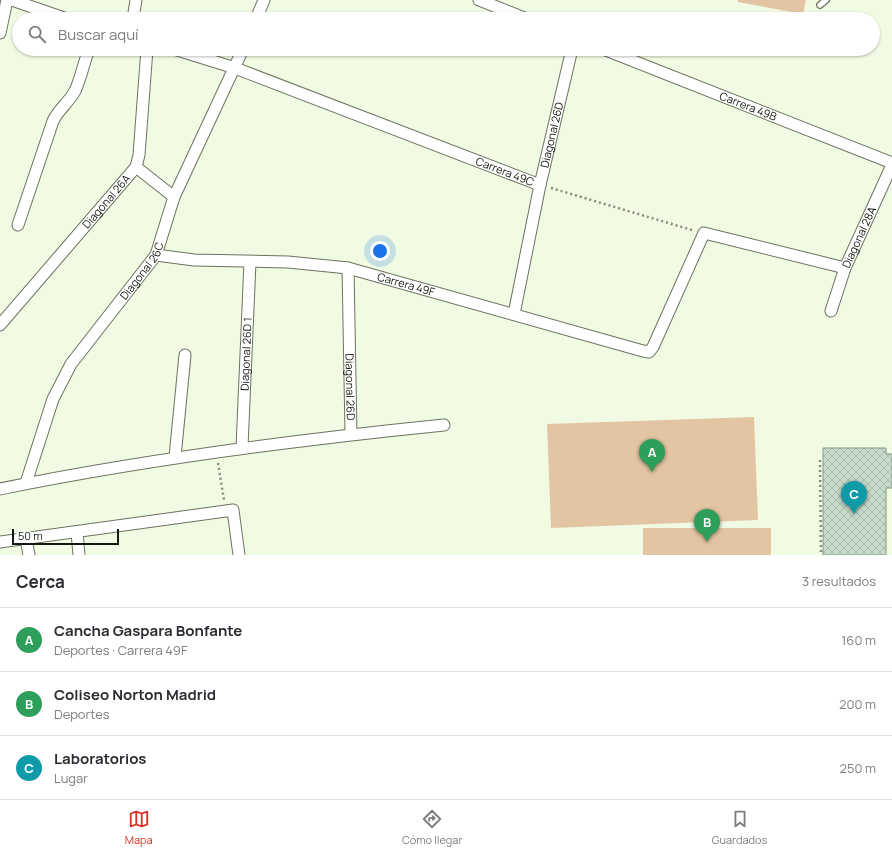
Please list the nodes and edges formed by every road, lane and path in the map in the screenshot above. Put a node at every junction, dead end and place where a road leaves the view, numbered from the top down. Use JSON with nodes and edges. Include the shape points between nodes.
{"nodes":[{"id":1,"x":7,"y":0,"type":"edge"},
{"id":2,"x":12,"y":0,"type":"edge"},
{"id":3,"x":136,"y":0,"type":"edge"},
{"id":4,"x":264,"y":0,"type":"edge"},
{"id":5,"x":479,"y":0,"type":"edge"},
{"id":6,"x":826,"y":0,"type":"edge"},
{"id":7,"x":820,"y":5,"type":"dead end"},
{"id":8,"x":47,"y":12,"type":"edge"},
{"id":9,"x":134,"y":12,"type":"edge"},
{"id":10,"x":259,"y":12,"type":"edge"},
{"id":11,"x":509,"y":12,"type":"edge"},
{"id":12,"x":0,"y":33,"type":"edge"},
{"id":13,"x":87,"y":56,"type":"edge"},
{"id":14,"x":146,"y":56,"type":"edge"},
{"id":15,"x":196,"y":56,"type":"edge"},
{"id":16,"x":240,"y":56,"type":"edge"},
{"id":17,"x":570,"y":56,"type":"edge"},
{"id":18,"x":621,"y":56,"type":"edge"},
{"id":19,"x":235,"y":68,"type":"junction"},
{"id":20,"x":892,"y":164,"type":"edge"},
{"id":21,"x":136,"y":167,"type":"junction"},
{"id":22,"x":540,"y":184,"type":"junction"},
{"id":23,"x":174,"y":197,"type":"junction"},
{"id":24,"x":18,"y":225,"type":"dead end"},
{"id":25,"x":704,"y":233,"type":"junction"},
{"id":26,"x":156,"y":256,"type":"junction"},
{"id":27,"x":250,"y":262,"type":"junction"},
{"id":28,"x":348,"y":268,"type":"junction"},
{"id":29,"x":845,"y":268,"type":"junction"},
{"id":30,"x":831,"y":311,"type":"dead end"},
{"id":31,"x":514,"y":314,"type":"junction"},
{"id":32,"x":0,"y":325,"type":"edge"},
{"id":33,"x":184,"y":355,"type":"dead end"},
{"id":34,"x":444,"y":425,"type":"dead end"},
{"id":35,"x":351,"y":434,"type":"junction"},
{"id":36,"x":242,"y":447,"type":"junction"},
{"id":37,"x":176,"y":457,"type":"junction"},
{"id":38,"x":820,"y":460,"type":"dead end"},
{"id":39,"x":218,"y":465,"type":"dead end"},
{"id":40,"x":26,"y":483,"type":"junction"},
{"id":41,"x":0,"y":489,"type":"edge"},
{"id":42,"x":223,"y":496,"type":"dead end"},
{"id":43,"x":76,"y":532,"type":"junction"},
{"id":44,"x":26,"y":539,"type":"junction"},
{"id":45,"x":0,"y":542,"type":"edge"},
{"id":46,"x":29,"y":555,"type":"edge"},
{"id":47,"x":80,"y":555,"type":"edge"},
{"id":48,"x":239,"y":555,"type":"edge"},
{"id":49,"x":821,"y":555,"type":"edge"}],
"edges":[{"from":1,"to":12,"type":"street"},
{"from":2,"to":8,"type":"street"},
{"from":3,"to":9,"type":"street"},
{"from":4,"to":10,"type":"street"},
{"from":5,"to":11,"type":"street"},
{"from":6,"to":7,"type":"lane"},
{"from":13,"to":24,"type":"street","via":[[75,90],[55,116]]},
{"from":14,"to":21,"type":"street","name":"Diagonal 26A"},
{"from":15,"to":19,"type":"street","name":"Carrera 49C"},
{"from":16,"to":19,"type":"street","name":"Diagonal 26C"},
{"from":17,"to":22,"type":"street","name":"Diagonal 26D"},
{"from":18,"to":20,"type":"street","name":"Carrera 49B"},
{"from":19,"to":22,"type":"street","name":"Carrera 49C"},
{"from":19,"to":23,"type":"street","name":"Diagonal 26C"},
{"from":20,"to":29,"type":"street","name":"Diagonal 28A"},
{"from":21,"to":23,"type":"street"},
{"from":21,"to":32,"type":"street","name":"Diagonal 26A"},
{"from":22,"to":25,"type":"path","name":"Carrera 49C"},
{"from":22,"to":31,"type":"street","name":"Diagonal 26D"},
{"from":23,"to":26,"type":"street","name":"Diagonal 26C"},
{"from":25,"to":29,"type":"street"},
{"from":25,"to":31,"type":"street","name":"Carrera 49F","via":[[650,352]]},
{"from":26,"to":27,"type":"street","name":"Carrera 49F"},
{"from":26,"to":40,"type":"street","name":"Diagonal 26C","via":[[70,364],[53,399]]},
{"from":27,"to":28,"type":"street","name":"Carrera 49F","via":[[288,262]]},
{"from":27,"to":36,"type":"street","name":"Diagonal 26D 1"},
{"from":28,"to":31,"type":"street","name":"Carrera 49F"},
{"from":28,"to":35,"type":"street","name":"Diagonal 26D"},
{"from":29,"to":30,"type":"street","name":"Diagonal 28A"},
{"from":33,"to":37,"type":"street"},
{"from":34,"to":35,"type":"street"},
{"from":35,"to":36,"type":"street"},
{"from":36,"to":37,"type":"street"},
{"from":37,"to":40,"type":"street"},
{"from":38,"to":49,"type":"path"},
{"from":39,"to":42,"type":"path"},
{"from":40,"to":41,"type":"street"},
{"from":43,"to":44,"type":"street"},
{"from":43,"to":47,"type":"street"},
{"from":43,"to":48,"type":"street","via":[[233,510]]},
{"from":44,"to":45,"type":"street"},
{"from":44,"to":46,"type":"street"}]}
